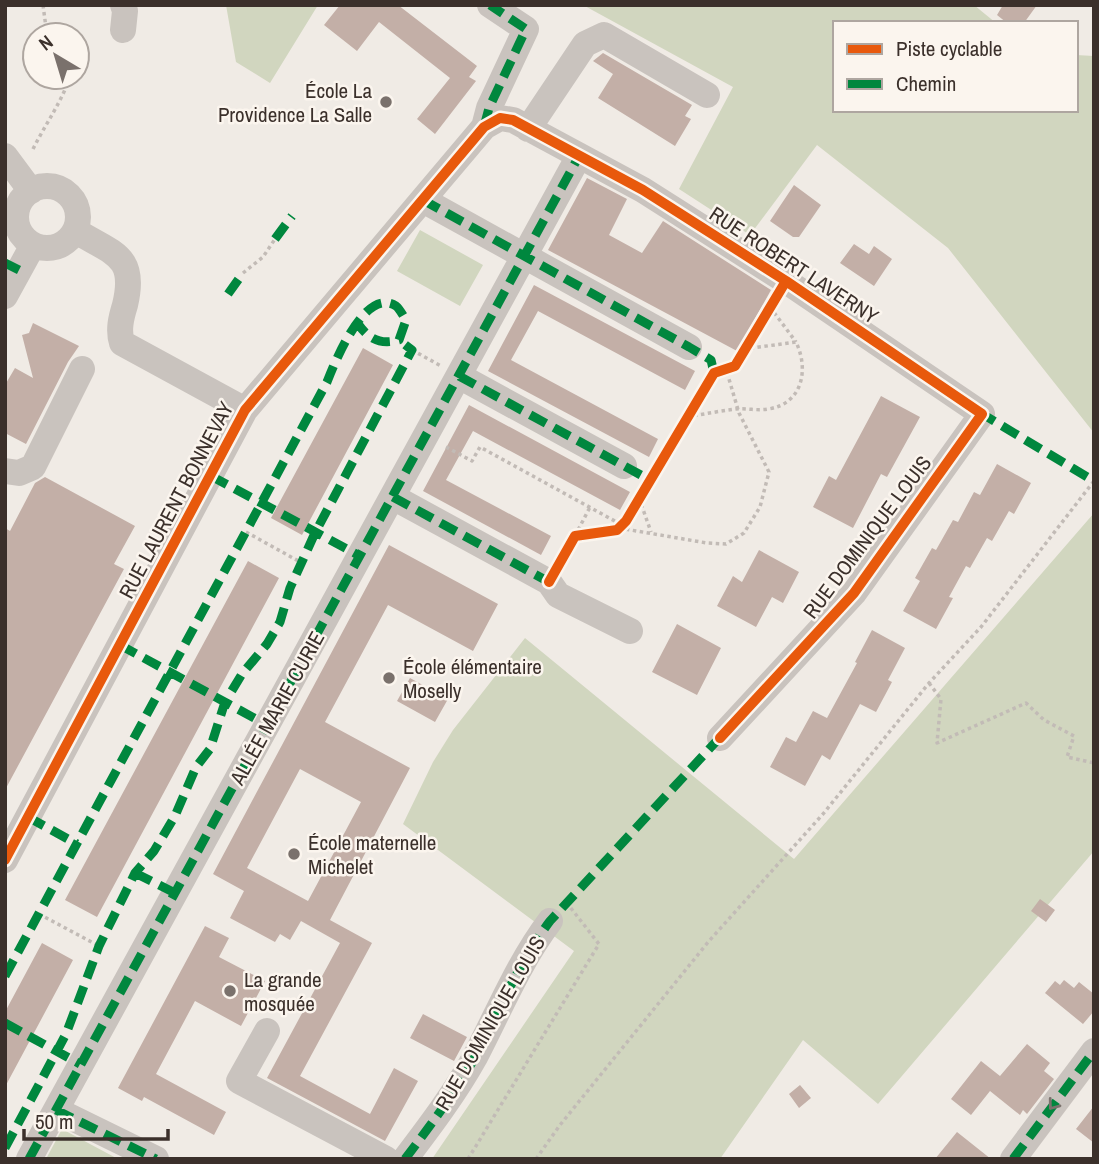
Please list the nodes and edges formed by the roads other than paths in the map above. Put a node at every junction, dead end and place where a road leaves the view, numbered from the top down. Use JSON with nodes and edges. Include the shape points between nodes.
{"nodes":[{"id":1,"x":490,"y":5,"type":"edge"},
{"id":2,"x":707,"y":95,"type":"dead end"},
{"id":3,"x":485,"y":127,"type":"junction"},
{"id":4,"x":528,"y":130,"type":"junction"},
{"id":5,"x":5,"y":156,"type":"edge"},
{"id":6,"x":579,"y":156,"type":"junction"},
{"id":7,"x":31,"y":191,"type":"junction"},
{"id":8,"x":423,"y":200,"type":"junction"},
{"id":9,"x":76,"y":231,"type":"junction"},
{"id":10,"x":33,"y":245,"type":"junction"},
{"id":11,"x":523,"y":256,"type":"junction"},
{"id":12,"x":5,"y":296,"type":"edge"},
{"id":13,"x":689,"y":347,"type":"dead end"},
{"id":14,"x":82,"y":369,"type":"dead end"},
{"id":15,"x":459,"y":376,"type":"junction"},
{"id":16,"x":245,"y":410,"type":"junction"},
{"id":17,"x":982,"y":414,"type":"joint"},
{"id":18,"x":624,"y":466,"type":"dead end"},
{"id":19,"x":7,"y":475,"type":"edge"},
{"id":20,"x":393,"y":497,"type":"junction"},
{"id":21,"x":630,"y":631,"type":"dead end"},
{"id":22,"x":720,"y":738,"type":"dead end"},
{"id":23,"x":5,"y":860,"type":"edge"},
{"id":24,"x":558,"y":912,"type":"road end"},
{"id":25,"x":267,"y":1031,"type":"dead end"},
{"id":26,"x":1094,"y":1051,"type":"edge"},
{"id":27,"x":56,"y":1110,"type":"junction"},
{"id":28,"x":29,"y":1159,"type":"edge"},
{"id":29,"x":156,"y":1159,"type":"edge"},
{"id":30,"x":386,"y":1159,"type":"edge"},
{"id":31,"x":405,"y":1159,"type":"edge"},
{"id":32,"x":1013,"y":1159,"type":"edge"}],
"edges":[{"from":1,"to":3,"type":"street","via":[[526,29],[489,108]]},
{"from":2,"to":4,"type":"street","via":[[604,35],[584,44]]},
{"from":3,"to":4,"type":"street","name":"RUE ROBERT LAVERNY","via":[[500,118]]},
{"from":3,"to":8,"type":"street","name":"RUE LAURENT BONNEVAY"},
{"from":4,"to":6,"type":"street","name":"RUE ROBERT LAVERNY"},
{"from":5,"to":7,"type":"street"},
{"from":6,"to":11,"type":"street","name":"ALLÉE MARIE CURIE"},
{"from":6,"to":17,"type":"street","name":"RUE ROBERT LAVERNY","via":[[643,190],[764,267]]},
{"from":7,"to":9,"type":"street","via":[[48,186],[65,191],[79,214]]},
{"from":7,"to":10,"type":"street","via":[[16,214],[19,232]]},
{"from":8,"to":11,"type":"street"},
{"from":8,"to":16,"type":"street","name":"RUE LAURENT BONNEVAY"},
{"from":9,"to":10,"type":"street","via":[[57,247]]},
{"from":9,"to":16,"type":"street","via":[[121,259],[128,270],[119,334],[122,343]]},
{"from":10,"to":12,"type":"street"},
{"from":11,"to":13,"type":"street"},
{"from":11,"to":15,"type":"street","name":"ALLÉE MARIE CURIE"},
{"from":14,"to":19,"type":"street","via":[[33,467]]},
{"from":15,"to":18,"type":"street"},
{"from":15,"to":20,"type":"street","name":"ALLÉE MARIE CURIE"},
{"from":16,"to":23,"type":"street","name":"RUE LAURENT BONNEVAY"},
{"from":17,"to":22,"type":"street","name":"RUE DOMINIQUE LOUIS","via":[[854,593]]},
{"from":20,"to":21,"type":"street","via":[[549,582],[558,595]]},
{"from":20,"to":27,"type":"street","name":"ALLÉE MARIE CURIE"},
{"from":24,"to":31,"type":"street","name":"RUE DOMINIQUE LOUIS","via":[[529,953],[467,1070]]},
{"from":25,"to":30,"type":"street","via":[[239,1081]]},
{"from":26,"to":32,"type":"street","one_way":true},
{"from":27,"to":28,"type":"street","name":"ALLÉE MARIE CURIE"},
{"from":27,"to":29,"type":"street"}]}
